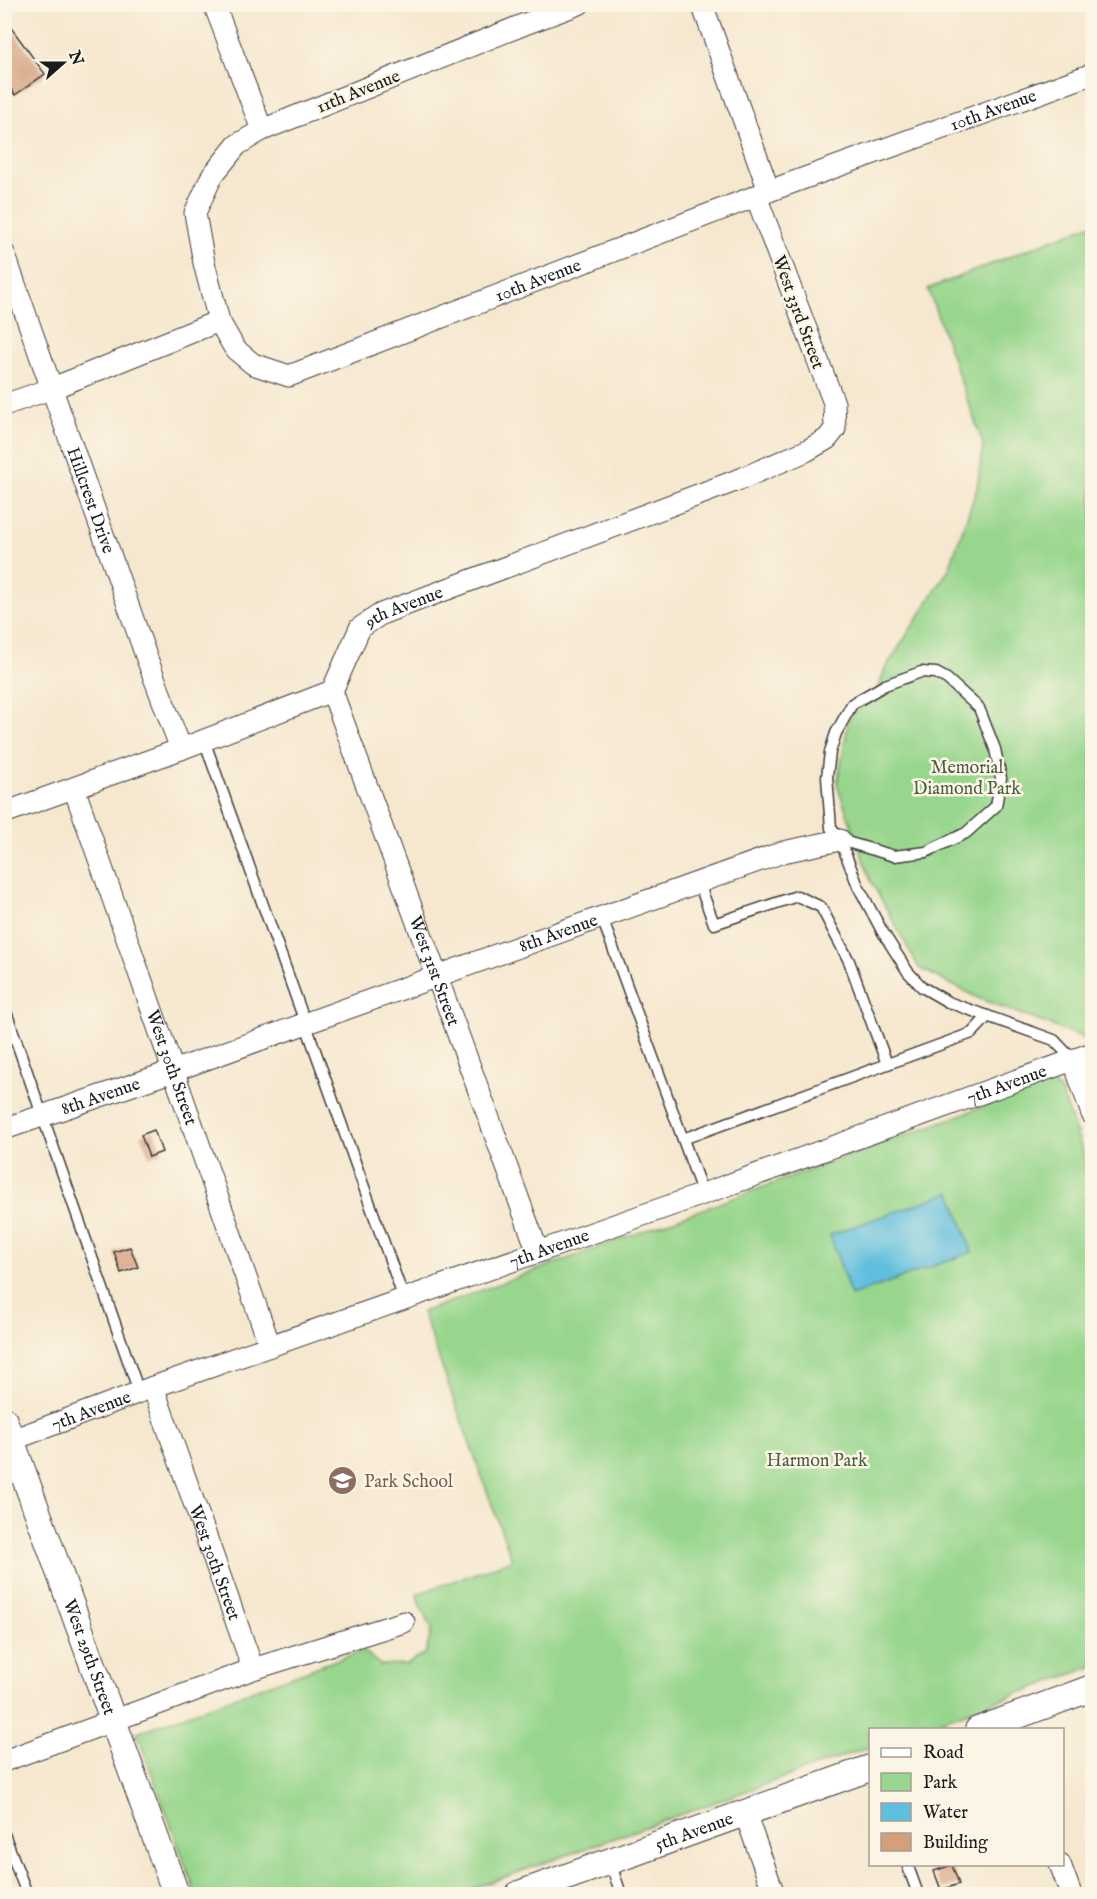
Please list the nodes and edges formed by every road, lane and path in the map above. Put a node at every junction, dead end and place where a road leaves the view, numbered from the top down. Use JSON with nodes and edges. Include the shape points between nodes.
{"nodes":[{"id":1,"x":214,"y":4,"type":"edge"},
{"id":2,"x":579,"y":4,"type":"edge"},
{"id":3,"x":702,"y":4,"type":"edge"},
{"id":4,"x":1092,"y":74,"type":"edge"},
{"id":5,"x":262,"y":130,"type":"junction"},
{"id":6,"x":763,"y":194,"type":"junction"},
{"id":7,"x":4,"y":253,"type":"edge"},
{"id":8,"x":219,"y":321,"type":"junction"},
{"id":9,"x":53,"y":388,"type":"junction"},
{"id":10,"x":4,"y":405,"type":"edge"},
{"id":11,"x":835,"y":429,"type":"joint"},
{"id":12,"x":332,"y":691,"type":"junction"},
{"id":13,"x":204,"y":740,"type":"junction"},
{"id":14,"x":182,"y":749,"type":"junction"},
{"id":15,"x":74,"y":788,"type":"junction"},
{"id":16,"x":4,"y":813,"type":"edge"},
{"id":17,"x":840,"y":840,"type":"junction"},
{"id":18,"x":699,"y":883,"type":"junction"},
{"id":19,"x":602,"y":918,"type":"junction"},
{"id":20,"x":437,"y":977,"type":"junction"},
{"id":21,"x":4,"y":1006,"type":"edge"},
{"id":22,"x":988,"y":1016,"type":"junction"},
{"id":23,"x":306,"y":1024,"type":"junction"},
{"id":24,"x":1083,"y":1056,"type":"edge"},
{"id":25,"x":887,"y":1064,"type":"junction"},
{"id":26,"x":173,"y":1071,"type":"junction"},
{"id":27,"x":1092,"y":1114,"type":"edge"},
{"id":28,"x":43,"y":1115,"type":"junction"},
{"id":29,"x":4,"y":1129,"type":"edge"},
{"id":30,"x":683,"y":1139,"type":"junction"},
{"id":31,"x":703,"y":1194,"type":"junction"},
{"id":32,"x":538,"y":1252,"type":"junction"},
{"id":33,"x":404,"y":1299,"type":"junction"},
{"id":34,"x":270,"y":1346,"type":"junction"},
{"id":35,"x":146,"y":1389,"type":"junction"},
{"id":36,"x":7,"y":1435,"type":"edge"},
{"id":37,"x":404,"y":1622,"type":"dead end"},
{"id":38,"x":254,"y":1669,"type":"junction"},
{"id":39,"x":1092,"y":1688,"type":"edge"},
{"id":40,"x":114,"y":1721,"type":"junction"},
{"id":41,"x":1008,"y":1724,"type":"edge"},
{"id":42,"x":988,"y":1728,"type":"edge"},
{"id":43,"x":4,"y":1761,"type":"edge"},
{"id":44,"x":869,"y":1768,"type":"edge"},
{"id":45,"x":745,"y":1813,"type":"junction"},
{"id":46,"x":4,"y":1834,"type":"edge"},
{"id":47,"x":609,"y":1862,"type":"junction"},
{"id":48,"x":908,"y":1866,"type":"edge"},
{"id":49,"x":1061,"y":1866,"type":"edge"},
{"id":50,"x":27,"y":1894,"type":"edge"},
{"id":51,"x":176,"y":1894,"type":"edge"},
{"id":52,"x":519,"y":1894,"type":"edge"},
{"id":53,"x":621,"y":1894,"type":"edge"},
{"id":54,"x":774,"y":1894,"type":"edge"},
{"id":55,"x":918,"y":1894,"type":"edge"},
{"id":56,"x":1071,"y":1894,"type":"edge"}],
"edges":[{"from":1,"to":5,"type":"street"},
{"from":2,"to":5,"type":"street","name":"11th Avenue"},
{"from":3,"to":6,"type":"street","name":"West 33rd Street"},
{"from":4,"to":6,"type":"street","name":"10th Avenue"},
{"from":5,"to":8,"type":"street","name":"11th Avenue","via":[[237,145],[212,176],[195,213]]},
{"from":6,"to":8,"type":"street","name":"10th Avenue","via":[[289,376],[253,364],[235,349]]},
{"from":6,"to":11,"type":"street","name":"West 33rd Street","via":[[834,403]]},
{"from":7,"to":9,"type":"street","name":"Hillcrest Drive"},
{"from":8,"to":9,"type":"street"},
{"from":9,"to":10,"type":"street"},
{"from":9,"to":14,"type":"street","name":"Hillcrest Drive"},
{"from":11,"to":12,"type":"street","name":"9th Avenue","via":[[827,439],[806,451],[743,478],[381,614],[360,628]]},
{"from":12,"to":13,"type":"street"},
{"from":12,"to":20,"type":"street","name":"West 31st Street"},
{"from":13,"to":14,"type":"street"},
{"from":13,"to":23,"type":"lane"},
{"from":14,"to":15,"type":"street"},
{"from":15,"to":16,"type":"street"},
{"from":15,"to":26,"type":"street","name":"West 30th Street"},
{"from":17,"to":17,"type":"lane","via":[[894,856],[926,852],[966,833],[996,806],[1001,778],[995,749],[979,708],[947,679],[921,672],[885,685],[852,704],[836,733],[828,769],[831,828]]},
{"from":17,"to":18,"type":"street","name":"8th Avenue","via":[[783,852]]},
{"from":17,"to":22,"type":"lane","via":[[858,886],[908,972],[922,987],[948,1002]]},
{"from":18,"to":19,"type":"street","name":"8th Avenue"},
{"from":18,"to":25,"type":"lane","via":[[714,924],[797,896],[821,907],[849,960]]},
{"from":19,"to":20,"type":"street","name":"8th Avenue"},
{"from":19,"to":30,"type":"lane"},
{"from":20,"to":23,"type":"street","name":"8th Avenue"},
{"from":20,"to":32,"type":"street","name":"West 31st Street"},
{"from":21,"to":28,"type":"lane"},
{"from":22,"to":24,"type":"lane","via":[[1054,1040]]},
{"from":22,"to":25,"type":"lane","via":[[972,1033]]},
{"from":23,"to":26,"type":"street","name":"8th Avenue"},
{"from":23,"to":33,"type":"lane"},
{"from":24,"to":27,"type":"street"},
{"from":24,"to":31,"type":"street","name":"7th Avenue"},
{"from":25,"to":30,"type":"lane"},
{"from":26,"to":28,"type":"street","name":"8th Avenue"},
{"from":26,"to":34,"type":"street","name":"West 30th Street"},
{"from":28,"to":29,"type":"street","name":"8th Avenue"},
{"from":28,"to":35,"type":"lane"},
{"from":30,"to":31,"type":"lane"},
{"from":31,"to":32,"type":"street","name":"7th Avenue"},
{"from":32,"to":33,"type":"street","name":"7th Avenue"},
{"from":33,"to":34,"type":"street","name":"7th Avenue"},
{"from":34,"to":35,"type":"street","name":"7th Avenue"},
{"from":35,"to":36,"type":"street","name":"7th Avenue"},
{"from":35,"to":38,"type":"street","name":"West 30th Street"},
{"from":36,"to":40,"type":"street","name":"West 29th Street"},
{"from":37,"to":38,"type":"street"},
{"from":38,"to":40,"type":"street"},
{"from":39,"to":41,"type":"street"},
{"from":40,"to":43,"type":"street"},
{"from":40,"to":51,"type":"street","name":"West 29th Street"},
{"from":41,"to":42,"type":"street"},
{"from":44,"to":45,"type":"street","name":"5th Avenue"},
{"from":45,"to":47,"type":"street","name":"5th Avenue"},
{"from":45,"to":54,"type":"street"},
{"from":46,"to":50,"type":"lane"},
{"from":47,"to":52,"type":"street","name":"5th Avenue"},
{"from":47,"to":53,"type":"lane"},
{"from":48,"to":55,"type":"lane"},
{"from":49,"to":56,"type":"street"}]}
